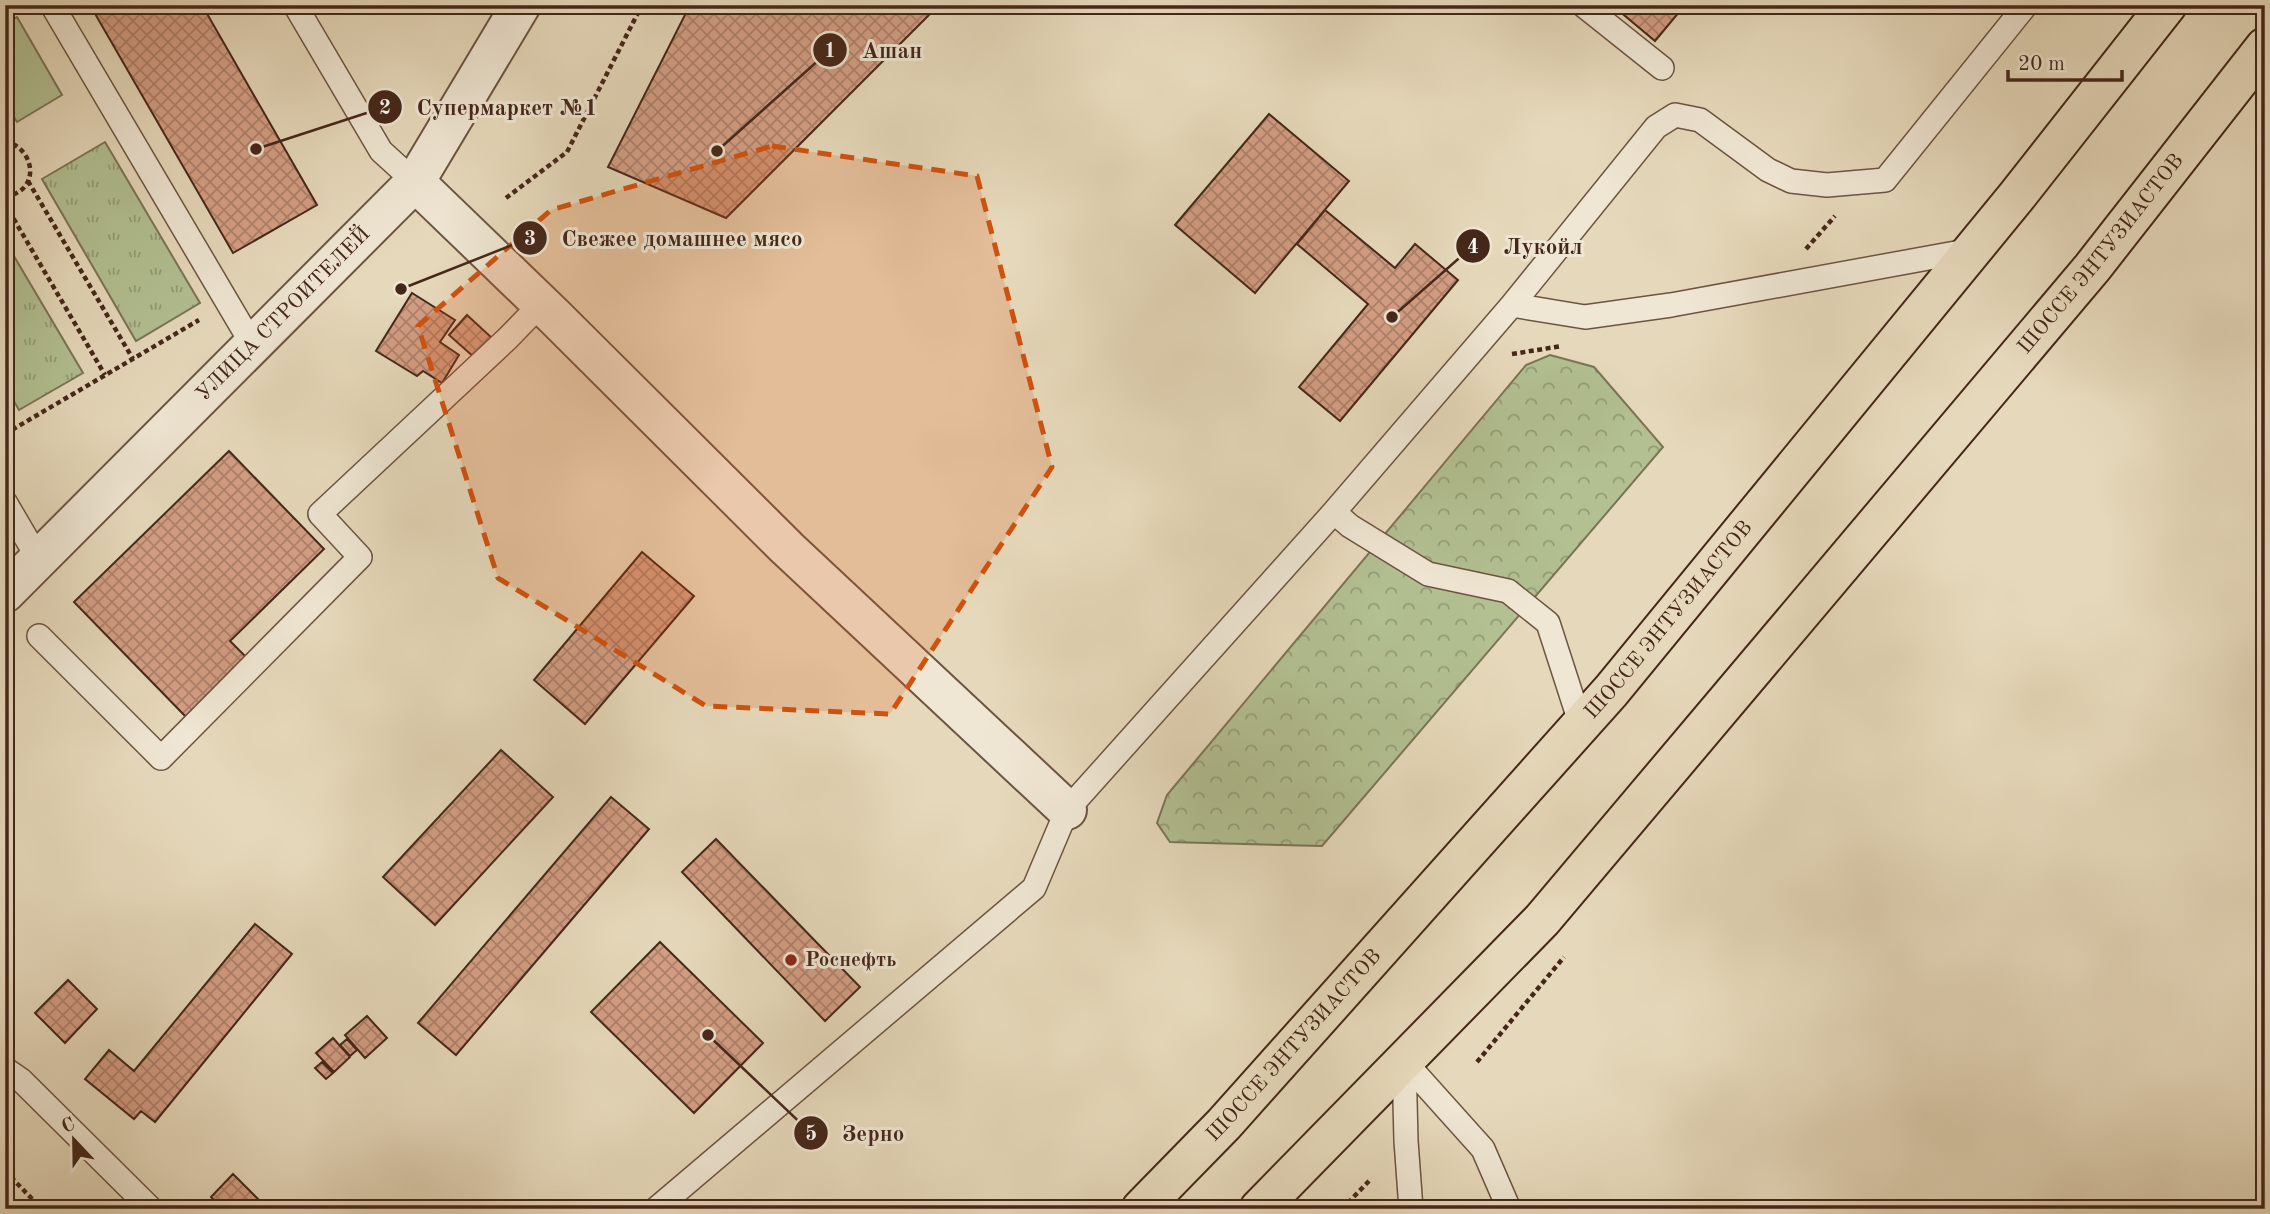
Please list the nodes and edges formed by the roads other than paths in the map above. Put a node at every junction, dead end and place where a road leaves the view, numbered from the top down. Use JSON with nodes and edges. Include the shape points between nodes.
{"nodes":[{"id":1,"x":52,"y":5,"type":"edge"},
{"id":2,"x":295,"y":5,"type":"edge"},
{"id":3,"x":521,"y":5,"type":"edge"},
{"id":4,"x":1583,"y":5,"type":"edge"},
{"id":5,"x":2026,"y":5,"type":"edge"},
{"id":6,"x":2166,"y":5,"type":"edge"},
{"id":7,"x":2265,"y":47,"type":"edge"},
{"id":8,"x":1662,"y":68,"type":"dead end"},
{"id":9,"x":415,"y":182,"type":"junction"},
{"id":10,"x":1972,"y":250,"type":"junction"},
{"id":11,"x":541,"y":304,"type":"junction"},
{"id":12,"x":1512,"y":305,"type":"junction"},
{"id":13,"x":252,"y":344,"type":"junction"},
{"id":14,"x":5,"y":502,"type":"edge"},
{"id":15,"x":1334,"y":512,"type":"junction"},
{"id":16,"x":39,"y":560,"type":"junction"},
{"id":17,"x":5,"y":593,"type":"edge"},
{"id":18,"x":38,"y":636,"type":"dead end"},
{"id":19,"x":1581,"y":725,"type":"junction"},
{"id":20,"x":1067,"y":810,"type":"junction"},
{"id":21,"x":1404,"y":1061,"type":"junction"},
{"id":22,"x":5,"y":1069,"type":"edge"},
{"id":23,"x":151,"y":1209,"type":"edge"},
{"id":24,"x":656,"y":1209,"type":"edge"},
{"id":25,"x":1141,"y":1209,"type":"edge"},
{"id":26,"x":1259,"y":1209,"type":"edge"},
{"id":27,"x":1411,"y":1209,"type":"edge"},
{"id":28,"x":1509,"y":1209,"type":"edge"}],
"edges":[{"from":1,"to":13,"type":"lane"},
{"from":2,"to":9,"type":"lane","via":[[381,151]]},
{"from":3,"to":9,"type":"street","name":"УЛИЦА СТРОИТЕЛЕЙ"},
{"from":4,"to":8,"type":"lane"},
{"from":5,"to":12,"type":"lane","via":[[1885,180],[1827,185],[1791,181],[1768,170],[1700,120],[1675,115],[1665,119]]},
{"from":6,"to":10,"type":"highway","name":"ШОССЕ ЭНТУЗИАСТОВ"},
{"from":7,"to":21,"type":"highway","name":"ШОССЕ ЭНТУЗИАСТОВ","via":[[2092,268],[1551,909]]},
{"from":9,"to":11,"type":"street"},
{"from":9,"to":13,"type":"street","name":"УЛИЦА СТРОИТЕЛЕЙ"},
{"from":10,"to":12,"type":"lane","via":[[1585,317]]},
{"from":10,"to":19,"type":"highway","name":"ШОССЕ ЭНТУЗИАСТОВ"},
{"from":11,"to":18,"type":"lane","via":[[320,514],[360,557],[161,758]]},
{"from":11,"to":20,"type":"street","via":[[787,548]]},
{"from":12,"to":15,"type":"lane"},
{"from":13,"to":16,"type":"street","name":"УЛИЦА СТРОИТЕЛЕЙ"},
{"from":14,"to":16,"type":"lane"},
{"from":15,"to":19,"type":"lane","via":[[1428,574],[1508,591],[1548,623]]},
{"from":15,"to":20,"type":"lane"},
{"from":16,"to":17,"type":"street","name":"УЛИЦА СТРОИТЕЛЕЙ"},
{"from":19,"to":25,"type":"highway","name":"ШОССЕ ЭНТУЗИАСТОВ","via":[[1224,1124]]},
{"from":20,"to":24,"type":"lane","via":[[1034,888]]},
{"from":21,"to":26,"type":"highway","name":"ШОССЕ ЭНТУЗИАСТОВ"},
{"from":21,"to":27,"type":"lane"},
{"from":21,"to":28,"type":"lane","via":[[1483,1149]]},
{"from":22,"to":23,"type":"lane"}]}
